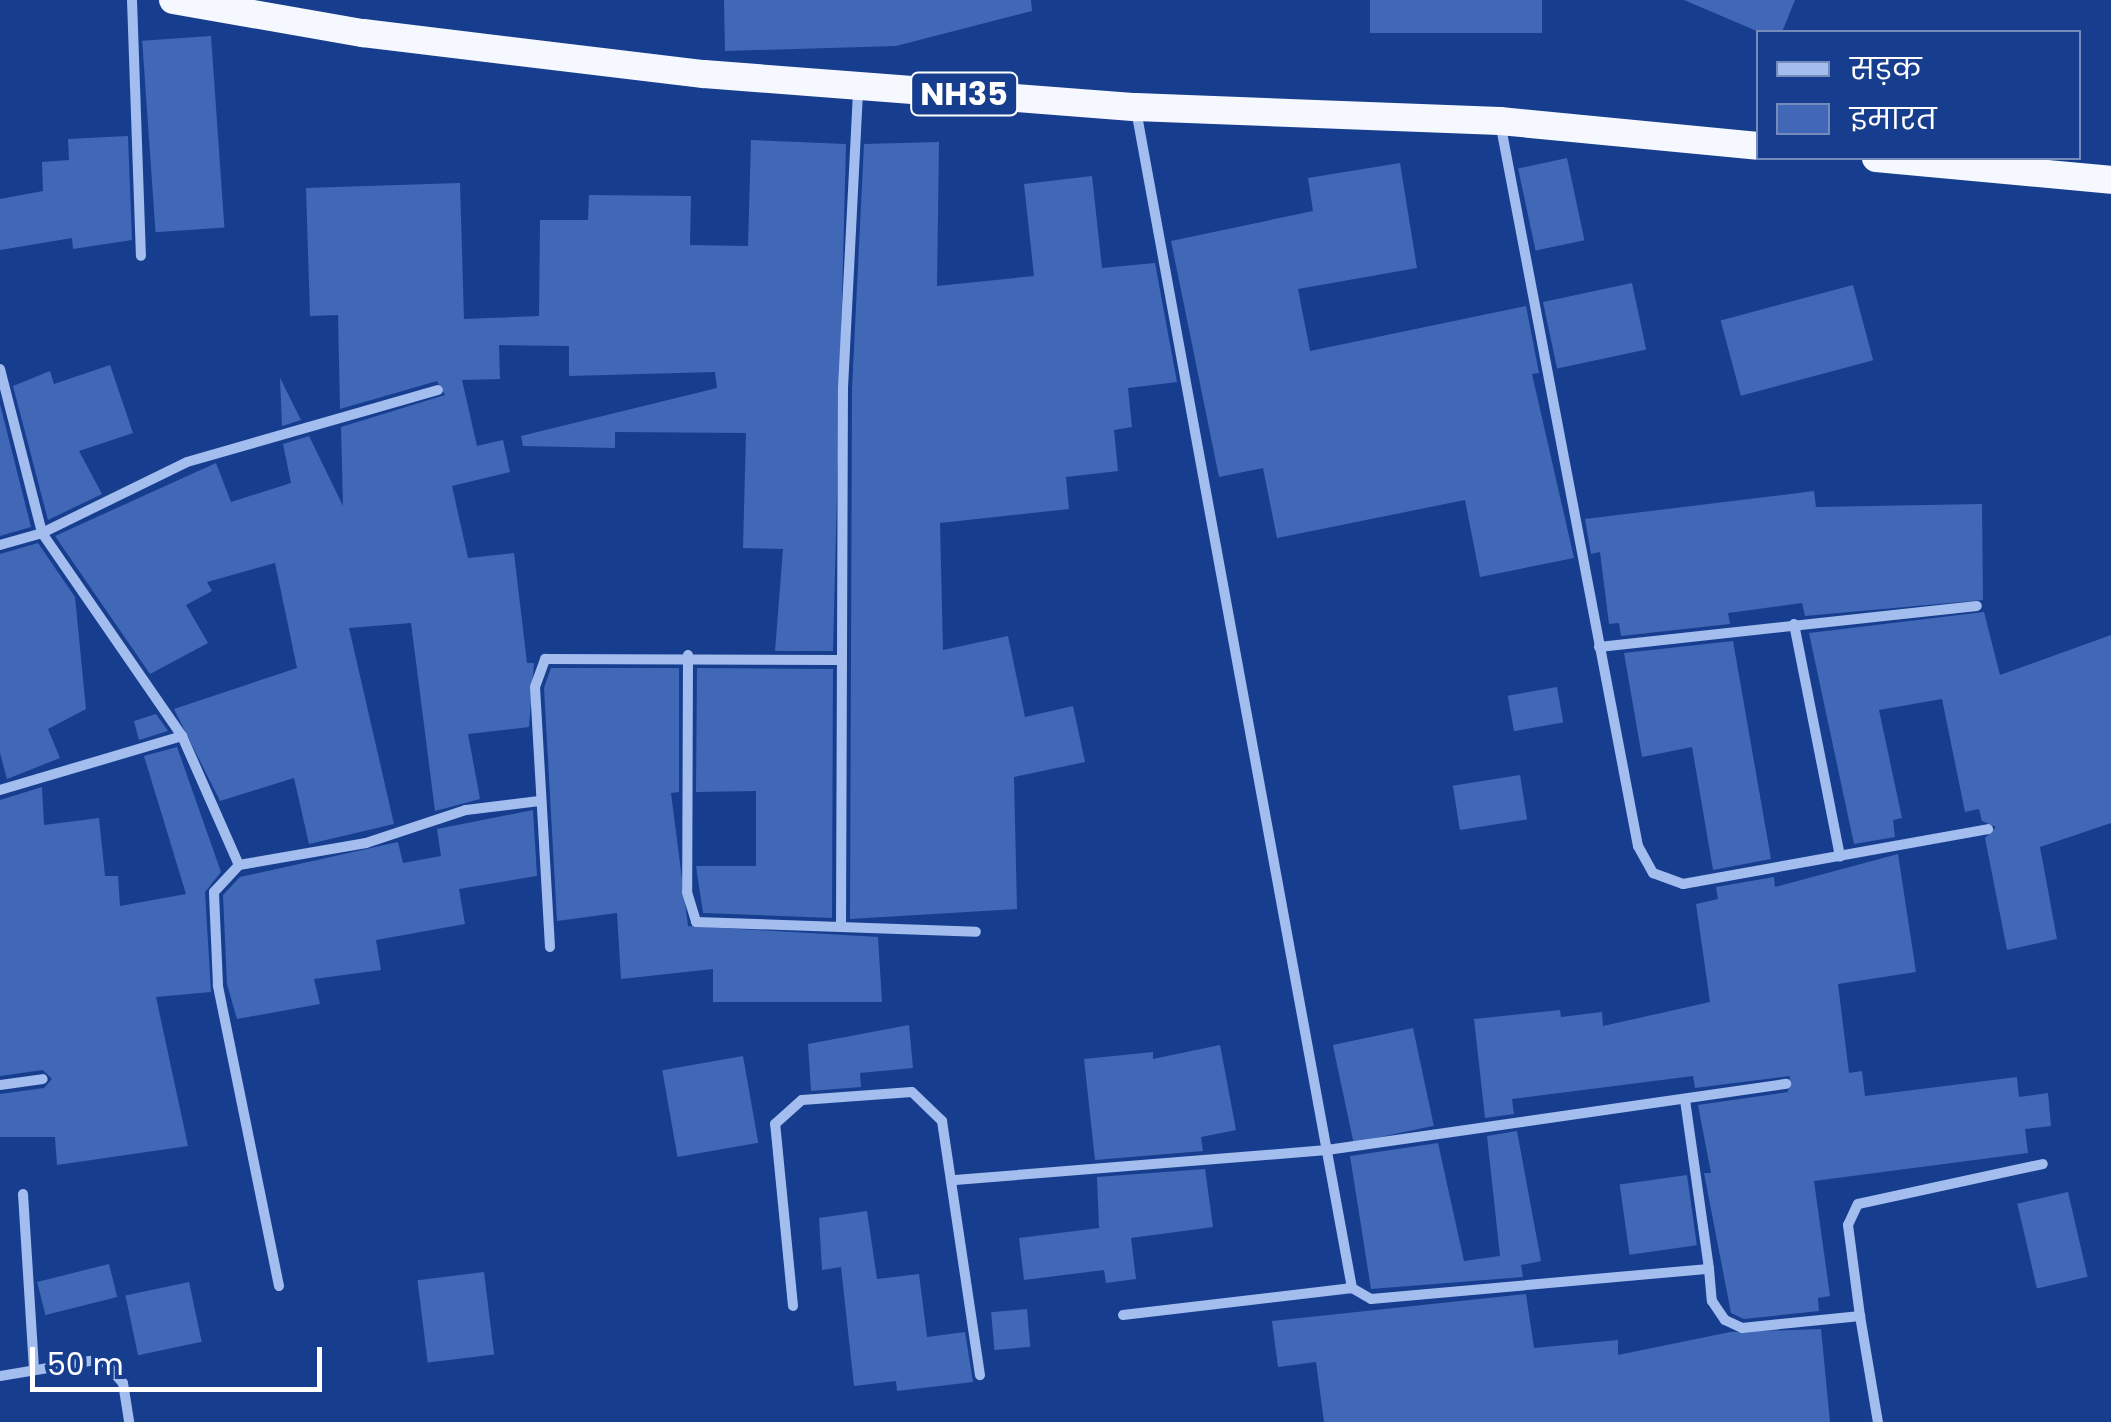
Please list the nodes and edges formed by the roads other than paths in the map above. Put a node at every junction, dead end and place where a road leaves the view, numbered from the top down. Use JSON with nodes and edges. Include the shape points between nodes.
{"nodes":[{"id":1,"x":132,"y":0,"type":"edge"},
{"id":2,"x":173,"y":0,"type":"edge"},
{"id":3,"x":858,"y":86,"type":"junction"},
{"id":4,"x":1136,"y":107,"type":"junction"},
{"id":5,"x":1500,"y":121,"type":"junction"},
{"id":6,"x":1756,"y":146,"type":"edge"},
{"id":7,"x":1897,"y":160,"type":"edge"},
{"id":8,"x":2111,"y":180,"type":"edge"},
{"id":9,"x":141,"y":256,"type":"dead end"},
{"id":10,"x":0,"y":369,"type":"edge"},
{"id":11,"x":438,"y":390,"type":"dead end"},
{"id":12,"x":42,"y":534,"type":"junction"},
{"id":13,"x":0,"y":545,"type":"edge"},
{"id":14,"x":1976,"y":606,"type":"dead end"},
{"id":15,"x":1794,"y":624,"type":"junction"},
{"id":16,"x":1599,"y":648,"type":"junction"},
{"id":17,"x":688,"y":656,"type":"junction"},
{"id":18,"x":837,"y":660,"type":"junction"},
{"id":19,"x":182,"y":736,"type":"junction"},
{"id":20,"x":0,"y":790,"type":"edge"},
{"id":21,"x":539,"y":801,"type":"junction"},
{"id":22,"x":1988,"y":828,"type":"dead end"},
{"id":23,"x":1840,"y":856,"type":"junction"},
{"id":24,"x":239,"y":865,"type":"junction"},
{"id":25,"x":841,"y":927,"type":"junction"},
{"id":26,"x":976,"y":932,"type":"dead end"},
{"id":27,"x":550,"y":947,"type":"dead end"},
{"id":28,"x":42,"y":1079,"type":"dead end"},
{"id":29,"x":0,"y":1084,"type":"edge"},
{"id":30,"x":1786,"y":1084,"type":"dead end"},
{"id":31,"x":1685,"y":1100,"type":"junction"},
{"id":32,"x":1328,"y":1150,"type":"junction"},
{"id":33,"x":2042,"y":1164,"type":"dead end"},
{"id":34,"x":955,"y":1180,"type":"junction"},
{"id":35,"x":23,"y":1194,"type":"dead end"},
{"id":36,"x":1709,"y":1269,"type":"junction"},
{"id":37,"x":280,"y":1286,"type":"dead end"},
{"id":38,"x":1352,"y":1288,"type":"junction"},
{"id":39,"x":793,"y":1306,"type":"dead end"},
{"id":40,"x":1122,"y":1315,"type":"dead end"},
{"id":41,"x":1860,"y":1316,"type":"junction"},
{"id":42,"x":34,"y":1370,"type":"junction"},
{"id":43,"x":980,"y":1375,"type":"dead end"},
{"id":44,"x":0,"y":1376,"type":"edge"},
{"id":45,"x":129,"y":1422,"type":"edge"},
{"id":46,"x":1878,"y":1422,"type":"edge"}],
"edges":[{"from":1,"to":9,"type":"street"},
{"from":2,"to":3,"type":"highway","number":"NH35","via":[[363,34]]},
{"from":3,"to":4,"type":"highway","number":"NH35"},
{"from":3,"to":18,"type":"street"},
{"from":4,"to":5,"type":"highway","number":"NH35"},
{"from":4,"to":32,"type":"street"},
{"from":5,"to":6,"type":"highway","number":"NH35"},
{"from":5,"to":16,"type":"street"},
{"from":7,"to":8,"type":"highway"},
{"from":10,"to":12,"type":"street"},
{"from":11,"to":12,"type":"street","via":[[188,462]]},
{"from":12,"to":13,"type":"street"},
{"from":12,"to":19,"type":"street"},
{"from":14,"to":15,"type":"street"},
{"from":15,"to":16,"type":"street"},
{"from":15,"to":23,"type":"street"},
{"from":16,"to":23,"type":"street","via":[[1638,846],[1653,873],[1683,884]]},
{"from":17,"to":18,"type":"street"},
{"from":17,"to":21,"type":"street","via":[[545,659],[535,687]]},
{"from":17,"to":25,"type":"street","via":[[688,910],[712,926]]},
{"from":18,"to":25,"type":"street"},
{"from":19,"to":20,"type":"street"},
{"from":19,"to":24,"type":"street"},
{"from":21,"to":24,"type":"street","via":[[466,810],[366,843]]},
{"from":21,"to":27,"type":"street"},
{"from":22,"to":23,"type":"street"},
{"from":24,"to":37,"type":"street","via":[[214,892],[218,986]]},
{"from":25,"to":26,"type":"street"},
{"from":28,"to":29,"type":"street"},
{"from":30,"to":31,"type":"street"},
{"from":31,"to":32,"type":"street"},
{"from":31,"to":36,"type":"street"},
{"from":32,"to":34,"type":"street"},
{"from":32,"to":38,"type":"street"},
{"from":33,"to":41,"type":"street","via":[[1858,1204],[1848,1224]]},
{"from":34,"to":39,"type":"street","via":[[942,1121],[912,1092],[802,1100],[784,1110],[774,1147]]},
{"from":34,"to":43,"type":"street"},
{"from":35,"to":42,"type":"street"},
{"from":36,"to":38,"type":"street","via":[[1371,1299]]},
{"from":36,"to":41,"type":"street","via":[[1712,1300],[1725,1320],[1742,1328]]},
{"from":38,"to":40,"type":"street"},
{"from":41,"to":46,"type":"street"},
{"from":42,"to":44,"type":"street"},
{"from":42,"to":45,"type":"street","via":[[102,1359],[122,1383]]}]}
